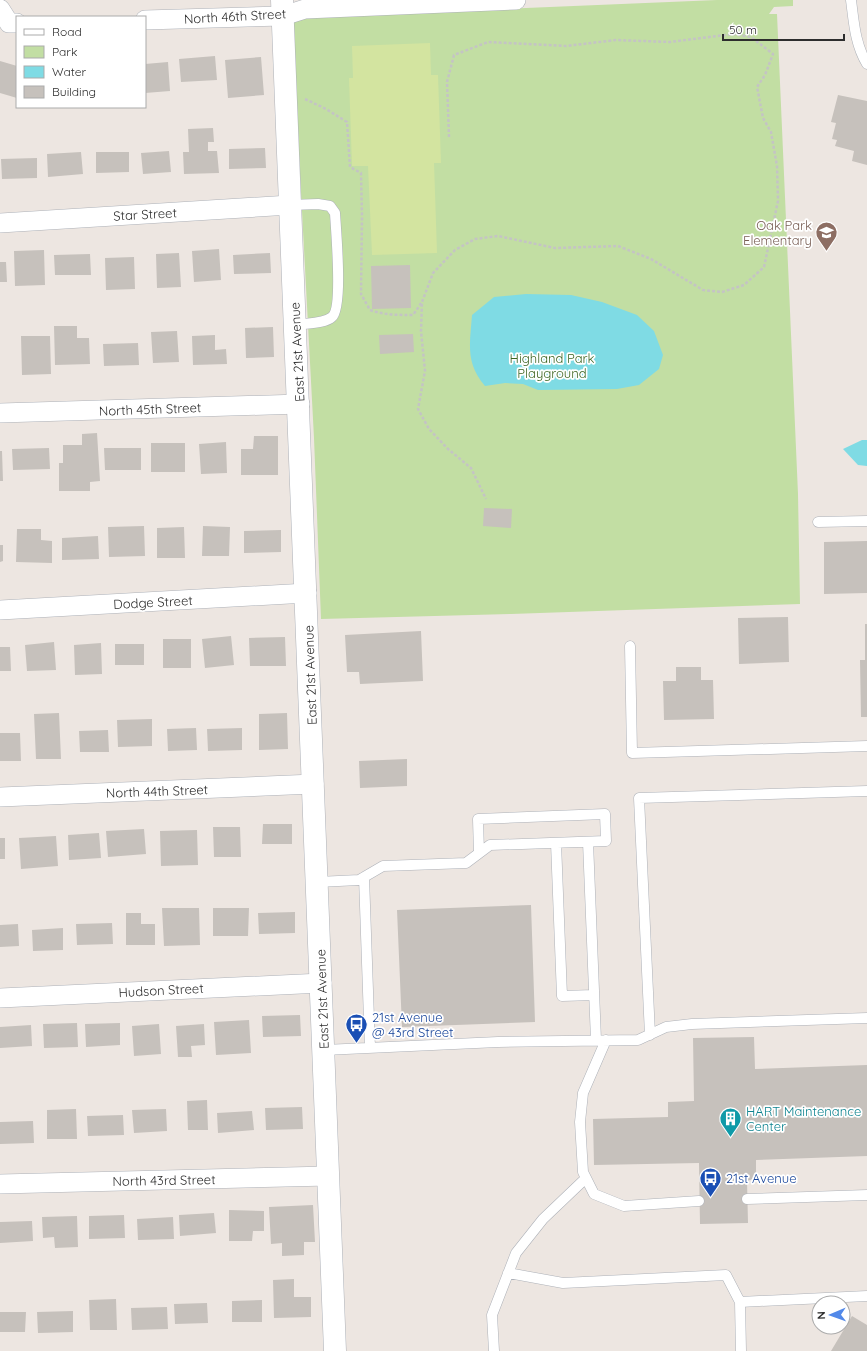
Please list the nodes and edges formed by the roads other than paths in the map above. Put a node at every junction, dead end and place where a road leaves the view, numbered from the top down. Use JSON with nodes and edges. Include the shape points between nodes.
{"nodes":[{"id":1,"x":516,"y":0,"type":"edge"},
{"id":2,"x":852,"y":0,"type":"edge"},
{"id":3,"x":283,"y":8,"type":"edge"},
{"id":4,"x":146,"y":20,"type":"edge"},
{"id":5,"x":867,"y":64,"type":"edge"},
{"id":6,"x":290,"y":205,"type":"junction"},
{"id":7,"x":0,"y":223,"type":"edge"},
{"id":8,"x":296,"y":325,"type":"junction"},
{"id":9,"x":300,"y":404,"type":"junction"},
{"id":10,"x":0,"y":413,"type":"edge"},
{"id":11,"x":867,"y":521,"type":"edge"},
{"id":12,"x":818,"y":522,"type":"dead end"},
{"id":13,"x":307,"y":593,"type":"junction"},
{"id":14,"x":0,"y":610,"type":"edge"},
{"id":15,"x":630,"y":646,"type":"dead end"},
{"id":16,"x":867,"y":746,"type":"edge"},
{"id":17,"x":314,"y":784,"type":"junction"},
{"id":18,"x":867,"y":791,"type":"edge"},
{"id":19,"x":0,"y":797,"type":"edge"},
{"id":20,"x":588,"y":842,"type":"junction"},
{"id":21,"x":556,"y":843,"type":"junction"},
{"id":22,"x":479,"y":853,"type":"junction"},
{"id":23,"x":364,"y":877,"type":"junction"},
{"id":24,"x":318,"y":882,"type":"junction"},
{"id":25,"x":322,"y":983,"type":"junction"},
{"id":26,"x":594,"y":995,"type":"junction"},
{"id":27,"x":0,"y":998,"type":"edge"},
{"id":28,"x":867,"y":1018,"type":"edge"},
{"id":29,"x":650,"y":1035,"type":"junction"},
{"id":30,"x":601,"y":1040,"type":"junction"},
{"id":31,"x":370,"y":1048,"type":"junction"},
{"id":32,"x":324,"y":1050,"type":"junction"},
{"id":33,"x":329,"y":1176,"type":"junction"},
{"id":34,"x":586,"y":1178,"type":"junction"},
{"id":35,"x":0,"y":1184,"type":"edge"},
{"id":36,"x":867,"y":1195,"type":"edge"},
{"id":37,"x":747,"y":1199,"type":"dead end"},
{"id":38,"x":699,"y":1201,"type":"dead end"},
{"id":39,"x":508,"y":1273,"type":"junction"},
{"id":40,"x":867,"y":1296,"type":"edge"},
{"id":41,"x":740,"y":1302,"type":"junction"},
{"id":42,"x":336,"y":1351,"type":"edge"},
{"id":43,"x":494,"y":1351,"type":"edge"},
{"id":44,"x":741,"y":1351,"type":"edge"}],
"edges":[{"from":1,"to":3,"type":"street","name":"North 46th Street"},
{"from":2,"to":5,"type":"lane","via":[[855,34],[860,52]]},
{"from":3,"to":4,"type":"street","name":"North 46th Street"},
{"from":3,"to":6,"type":"street","name":"East 21st Avenue"},
{"from":6,"to":7,"type":"street","name":"Star Street"},
{"from":6,"to":8,"type":"street","name":"East 21st Avenue"},
{"from":6,"to":8,"type":"lane","via":[[330,206],[335,213],[337,312],[331,318]]},
{"from":8,"to":9,"type":"street","name":"East 21st Avenue"},
{"from":9,"to":10,"type":"street","name":"North 45th Street"},
{"from":9,"to":13,"type":"street","name":"East 21st Avenue"},
{"from":11,"to":12,"type":"lane"},
{"from":13,"to":14,"type":"street","name":"Dodge Street"},
{"from":13,"to":17,"type":"street","name":"East 21st Avenue"},
{"from":15,"to":16,"type":"lane","via":[[632,753]]},
{"from":17,"to":19,"type":"street","name":"North 44th Street"},
{"from":17,"to":24,"type":"street","name":"East 21st Avenue"},
{"from":18,"to":29,"type":"lane","via":[[639,798]]},
{"from":20,"to":21,"type":"lane"},
{"from":20,"to":22,"type":"lane","via":[[606,841],[605,814],[478,819]]},
{"from":20,"to":26,"type":"lane"},
{"from":21,"to":22,"type":"lane","via":[[490,845]]},
{"from":21,"to":26,"type":"lane","via":[[562,996]]},
{"from":22,"to":23,"type":"lane","via":[[466,863],[383,866]]},
{"from":23,"to":24,"type":"lane","via":[[359,880]]},
{"from":23,"to":31,"type":"lane"},
{"from":24,"to":25,"type":"street","name":"East 21st Avenue"},
{"from":25,"to":27,"type":"street","name":"Hudson Street"},
{"from":25,"to":32,"type":"street","name":"East 21st Avenue"},
{"from":26,"to":30,"type":"lane"},
{"from":28,"to":29,"type":"lane","via":[[692,1024],[666,1027]]},
{"from":29,"to":30,"type":"lane","via":[[638,1040]]},
{"from":30,"to":31,"type":"lane"},
{"from":30,"to":34,"type":"lane","via":[[583,1093],[580,1122],[583,1172]]},
{"from":31,"to":32,"type":"lane"},
{"from":32,"to":33,"type":"street","name":"East 21st Avenue"},
{"from":33,"to":35,"type":"street","name":"North 43rd Street"},
{"from":33,"to":42,"type":"street","name":"East 21st Avenue"},
{"from":34,"to":38,"type":"lane","via":[[594,1194],[624,1206]]},
{"from":34,"to":39,"type":"lane","via":[[543,1219],[516,1253]]},
{"from":36,"to":37,"type":"lane"},
{"from":39,"to":41,"type":"lane","via":[[563,1283],[726,1275]]},
{"from":39,"to":43,"type":"lane","via":[[492,1316]]},
{"from":40,"to":41,"type":"lane"},
{"from":41,"to":44,"type":"lane"}]}
